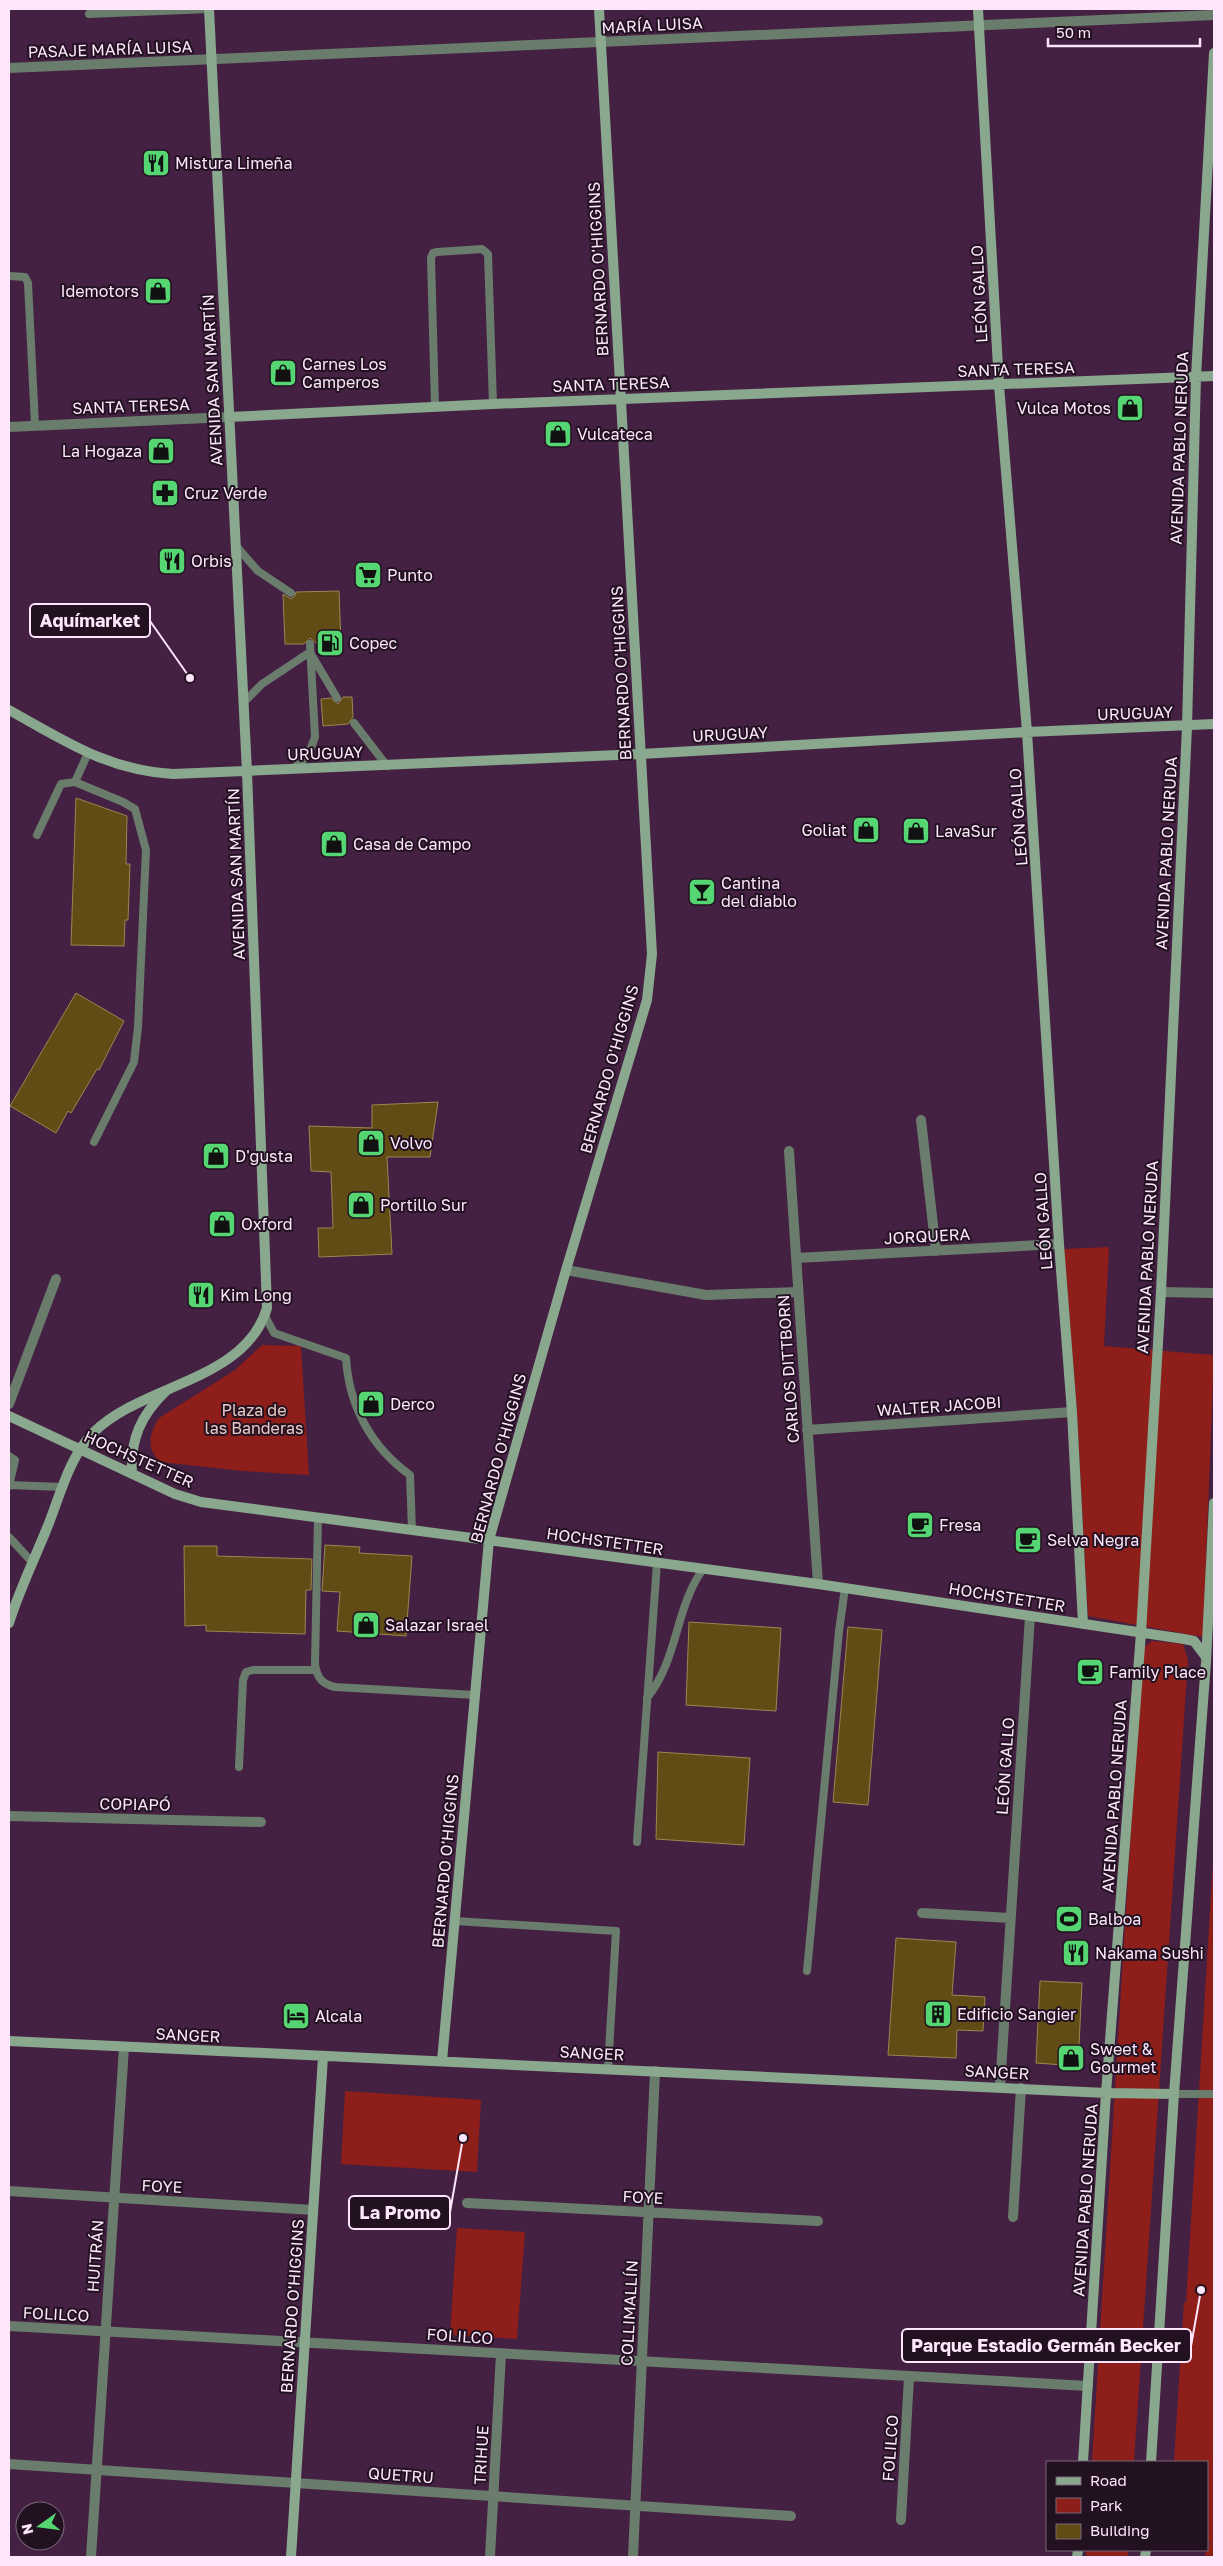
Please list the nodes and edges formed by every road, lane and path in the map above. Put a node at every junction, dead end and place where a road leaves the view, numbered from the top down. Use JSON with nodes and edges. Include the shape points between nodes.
{"nodes":[{"id":1,"x":209,"y":9,"type":"edge"},
{"id":2,"x":599,"y":9,"type":"edge"},
{"id":3,"x":978,"y":9,"type":"edge"},
{"id":4,"x":89,"y":14,"type":"dead end"},
{"id":5,"x":1214,"y":15,"type":"edge"},
{"id":6,"x":979,"y":26,"type":"junction"},
{"id":7,"x":601,"y":43,"type":"junction"},
{"id":8,"x":1214,"y":53,"type":"edge"},
{"id":9,"x":211,"y":60,"type":"junction"},
{"id":10,"x":9,"y":68,"type":"edge"},
{"id":11,"x":9,"y":276,"type":"edge"},
{"id":12,"x":1214,"y":376,"type":"edge"},
{"id":13,"x":1196,"y":377,"type":"junction"},
{"id":14,"x":999,"y":385,"type":"junction"},
{"id":15,"x":621,"y":399,"type":"junction"},
{"id":16,"x":493,"y":404,"type":"junction"},
{"id":17,"x":435,"y":406,"type":"junction"},
{"id":18,"x":229,"y":417,"type":"junction"},
{"id":19,"x":35,"y":425,"type":"junction"},
{"id":20,"x":9,"y":427,"type":"edge"},
{"id":21,"x":236,"y":546,"type":"junction"},
{"id":22,"x":291,"y":593,"type":"dead end"},
{"id":23,"x":310,"y":644,"type":"dead end"},
{"id":24,"x":310,"y":652,"type":"junction"},
{"id":25,"x":337,"y":698,"type":"dead end"},
{"id":26,"x":243,"y":703,"type":"junction"},
{"id":27,"x":9,"y":710,"type":"edge"},
{"id":28,"x":354,"y":724,"type":"dead end"},
{"id":29,"x":1214,"y":724,"type":"edge"},
{"id":30,"x":1187,"y":727,"type":"junction"},
{"id":31,"x":1028,"y":732,"type":"junction"},
{"id":32,"x":88,"y":753,"type":"junction"},
{"id":33,"x":641,"y":754,"type":"junction"},
{"id":34,"x":387,"y":766,"type":"junction"},
{"id":35,"x":291,"y":770,"type":"junction"},
{"id":36,"x":247,"y":772,"type":"junction"},
{"id":37,"x":74,"y":782,"type":"junction"},
{"id":38,"x":37,"y":835,"type":"dead end"},
{"id":39,"x":921,"y":1120,"type":"dead end"},
{"id":40,"x":94,"y":1142,"type":"dead end"},
{"id":41,"x":789,"y":1151,"type":"dead end"},
{"id":42,"x":1059,"y":1244,"type":"junction"},
{"id":43,"x":936,"y":1251,"type":"junction"},
{"id":44,"x":796,"y":1258,"type":"junction"},
{"id":45,"x":566,"y":1270,"type":"junction"},
{"id":46,"x":56,"y":1279,"type":"dead end"},
{"id":47,"x":798,"y":1292,"type":"junction"},
{"id":48,"x":1161,"y":1292,"type":"junction"},
{"id":49,"x":1214,"y":1293,"type":"edge"},
{"id":50,"x":265,"y":1316,"type":"junction"},
{"id":51,"x":169,"y":1389,"type":"junction"},
{"id":52,"x":9,"y":1404,"type":"edge"},
{"id":53,"x":1072,"y":1412,"type":"junction"},
{"id":54,"x":10,"y":1417,"type":"edge"},
{"id":55,"x":808,"y":1430,"type":"junction"},
{"id":56,"x":79,"y":1448,"type":"junction"},
{"id":57,"x":9,"y":1456,"type":"edge"},
{"id":58,"x":132,"y":1474,"type":"junction"},
{"id":59,"x":9,"y":1486,"type":"edge"},
{"id":60,"x":64,"y":1487,"type":"junction"},
{"id":61,"x":1214,"y":1502,"type":"edge"},
{"id":62,"x":318,"y":1518,"type":"junction"},
{"id":63,"x":412,"y":1530,"type":"junction"},
{"id":64,"x":9,"y":1537,"type":"edge"},
{"id":65,"x":489,"y":1540,"type":"junction"},
{"id":66,"x":33,"y":1563,"type":"junction"},
{"id":67,"x":657,"y":1563,"type":"junction"},
{"id":68,"x":703,"y":1569,"type":"junction"},
{"id":69,"x":818,"y":1584,"type":"junction"},
{"id":70,"x":845,"y":1588,"type":"junction"},
{"id":71,"x":1030,"y":1616,"type":"junction"},
{"id":72,"x":9,"y":1623,"type":"edge"},
{"id":73,"x":1083,"y":1624,"type":"junction"},
{"id":74,"x":1141,"y":1633,"type":"junction"},
{"id":75,"x":1211,"y":1643,"type":"edge"},
{"id":76,"x":1206,"y":1656,"type":"junction"},
{"id":77,"x":316,"y":1670,"type":"junction"},
{"id":78,"x":475,"y":1694,"type":"junction"},
{"id":79,"x":647,"y":1698,"type":"junction"},
{"id":80,"x":239,"y":1767,"type":"dead end"},
{"id":81,"x":9,"y":1816,"type":"edge"},
{"id":82,"x":261,"y":1822,"type":"dead end"},
{"id":83,"x":637,"y":1842,"type":"dead end"},
{"id":84,"x":922,"y":1913,"type":"dead end"},
{"id":85,"x":1010,"y":1918,"type":"junction"},
{"id":86,"x":455,"y":1921,"type":"junction"},
{"id":87,"x":807,"y":1971,"type":"dead end"},
{"id":88,"x":9,"y":2041,"type":"edge"},
{"id":89,"x":124,"y":2047,"type":"junction"},
{"id":90,"x":323,"y":2057,"type":"junction"},
{"id":91,"x":442,"y":2061,"type":"junction"},
{"id":92,"x":608,"y":2069,"type":"junction"},
{"id":93,"x":655,"y":2071,"type":"junction"},
{"id":94,"x":1000,"y":2087,"type":"junction"},
{"id":95,"x":1021,"y":2088,"type":"junction"},
{"id":96,"x":1106,"y":2093,"type":"junction"},
{"id":97,"x":1174,"y":2094,"type":"junction"},
{"id":98,"x":1214,"y":2094,"type":"edge"},
{"id":99,"x":9,"y":2192,"type":"edge"},
{"id":100,"x":114,"y":2198,"type":"junction"},
{"id":101,"x":466,"y":2203,"type":"dead end"},
{"id":102,"x":313,"y":2210,"type":"junction"},
{"id":103,"x":649,"y":2213,"type":"junction"},
{"id":104,"x":1013,"y":2217,"type":"dead end"},
{"id":105,"x":818,"y":2221,"type":"dead end"},
{"id":106,"x":9,"y":2326,"type":"edge"},
{"id":107,"x":106,"y":2332,"type":"junction"},
{"id":108,"x":305,"y":2342,"type":"junction"},
{"id":109,"x":501,"y":2354,"type":"junction"},
{"id":110,"x":642,"y":2362,"type":"junction"},
{"id":111,"x":909,"y":2377,"type":"junction"},
{"id":112,"x":1088,"y":2386,"type":"junction"},
{"id":113,"x":1083,"y":2461,"type":"edge"},
{"id":114,"x":1151,"y":2461,"type":"edge"},
{"id":115,"x":9,"y":2464,"type":"edge"},
{"id":116,"x":96,"y":2470,"type":"junction"},
{"id":117,"x":296,"y":2483,"type":"junction"},
{"id":118,"x":494,"y":2496,"type":"junction"},
{"id":119,"x":636,"y":2506,"type":"junction"},
{"id":120,"x":791,"y":2516,"type":"dead end"},
{"id":121,"x":900,"y":2520,"type":"dead end"},
{"id":122,"x":91,"y":2557,"type":"edge"},
{"id":123,"x":291,"y":2557,"type":"edge"},
{"id":124,"x":490,"y":2557,"type":"edge"},
{"id":125,"x":633,"y":2557,"type":"edge"}],
"edges":[{"from":1,"to":4,"type":"lane"},
{"from":1,"to":9,"type":"main road","name":"AVENIDA SAN MARTÍN"},
{"from":2,"to":7,"type":"main road","name":"BERNARDO O'HIGGINS"},
{"from":3,"to":6,"type":"main road","name":"LEÓN GALLO"},
{"from":5,"to":6,"type":"street","name":"MARÍA LUISA"},
{"from":6,"to":7,"type":"street","name":"MARÍA LUISA"},
{"from":6,"to":14,"type":"main road","name":"LEÓN GALLO"},
{"from":7,"to":9,"type":"street","name":"MARÍA LUISA"},
{"from":7,"to":15,"type":"main road","name":"BERNARDO O'HIGGINS"},
{"from":8,"to":13,"type":"main road","name":"AVENIDA PABLO NERUDA"},
{"from":9,"to":10,"type":"street","name":"PASAJE MARÍA LUISA"},
{"from":9,"to":18,"type":"main road","name":"AVENIDA SAN MARTÍN"},
{"from":11,"to":19,"type":"lane","via":[[20,275],[28,283]]},
{"from":12,"to":13,"type":"main road","name":"SANTA TERESA"},
{"from":13,"to":14,"type":"main road","name":"SANTA TERESA"},
{"from":13,"to":30,"type":"main road","name":"AVENIDA PABLO NERUDA"},
{"from":14,"to":15,"type":"main road","name":"SANTA TERESA"},
{"from":14,"to":31,"type":"main road","name":"LEÓN GALLO"},
{"from":15,"to":16,"type":"main road","name":"SANTA TERESA"},
{"from":15,"to":33,"type":"main road","name":"BERNARDO O'HIGGINS"},
{"from":16,"to":17,"type":"main road","name":"SANTA TERESA"},
{"from":16,"to":17,"type":"lane","via":[[488,254],[482,249],[437,252],[431,258]]},
{"from":17,"to":18,"type":"main road","name":"SANTA TERESA"},
{"from":18,"to":19,"type":"street","name":"SANTA TERESA"},
{"from":18,"to":21,"type":"main road","name":"AVENIDA SAN MARTÍN"},
{"from":19,"to":20,"type":"street","name":"SANTA TERESA"},
{"from":21,"to":22,"type":"lane","via":[[258,571]]},
{"from":21,"to":26,"type":"main road","name":"AVENIDA SAN MARTÍN"},
{"from":23,"to":24,"type":"lane"},
{"from":24,"to":25,"type":"lane"},
{"from":24,"to":26,"type":"lane","via":[[262,684]]},
{"from":24,"to":35,"type":"lane","via":[[315,737],[308,756]]},
{"from":26,"to":36,"type":"main road","name":"AVENIDA SAN MARTÍN"},
{"from":27,"to":32,"type":"main road","name":"URUGUAY"},
{"from":28,"to":34,"type":"lane"},
{"from":29,"to":30,"type":"main road","name":"URUGUAY"},
{"from":30,"to":31,"type":"main road","name":"URUGUAY"},
{"from":30,"to":48,"type":"main road","name":"AVENIDA PABLO NERUDA"},
{"from":31,"to":33,"type":"main road","name":"URUGUAY"},
{"from":31,"to":42,"type":"main road","name":"LEÓN GALLO"},
{"from":32,"to":36,"type":"main road","name":"URUGUAY","via":[[107,762],[153,773]]},
{"from":32,"to":37,"type":"lane"},
{"from":33,"to":34,"type":"main road","name":"URUGUAY"},
{"from":33,"to":45,"type":"main road","name":"BERNARDO O'HIGGINS","via":[[652,930],[647,1000]]},
{"from":34,"to":35,"type":"main road","name":"URUGUAY"},
{"from":35,"to":36,"type":"main road","name":"URUGUAY"},
{"from":36,"to":50,"type":"main road","name":"AVENIDA SAN MARTÍN"},
{"from":37,"to":38,"type":"lane","via":[[61,784]]},
{"from":37,"to":40,"type":"lane","via":[[136,809],[146,850],[134,1062]]},
{"from":39,"to":43,"type":"street"},
{"from":41,"to":44,"type":"street","name":"CARLOS DITTBORN"},
{"from":42,"to":43,"type":"street","name":"JORQUERA"},
{"from":42,"to":53,"type":"main road","name":"LEÓN GALLO"},
{"from":43,"to":44,"type":"street","name":"JORQUERA"},
{"from":44,"to":47,"type":"street","name":"CARLOS DITTBORN"},
{"from":45,"to":47,"type":"street","via":[[706,1295]]},
{"from":45,"to":65,"type":"main road","name":"BERNARDO O'HIGGINS"},
{"from":46,"to":52,"type":"street"},
{"from":47,"to":55,"type":"street","name":"CARLOS DITTBORN"},
{"from":48,"to":49,"type":"street"},
{"from":48,"to":74,"type":"main road","name":"AVENIDA PABLO NERUDA"},
{"from":50,"to":51,"type":"main road","name":"AVENIDA SAN MARTÍN","via":[[256,1333],[238,1352],[209,1371]]},
{"from":50,"to":63,"type":"lane","via":[[274,1333],[346,1358],[351,1392],[364,1425],[387,1455],[410,1474]]},
{"from":51,"to":56,"type":"main road","name":"AVENIDA SAN MARTÍN","via":[[128,1406],[110,1418]]},
{"from":51,"to":58,"type":"main road","via":[[153,1404],[136,1432]]},
{"from":53,"to":55,"type":"street","name":"WALTER JACOBI"},
{"from":53,"to":73,"type":"main road","name":"LEÓN GALLO"},
{"from":54,"to":56,"type":"main road","name":"HOCHSTETTER"},
{"from":55,"to":69,"type":"street","name":"CARLOS DITTBORN"},
{"from":56,"to":58,"type":"main road","name":"HOCHSTETTER"},
{"from":56,"to":60,"type":"main road","name":"AVENIDA SAN MARTÍN"},
{"from":57,"to":59,"type":"lane","via":[[15,1460]]},
{"from":58,"to":62,"type":"main road","name":"HOCHSTETTER","via":[[201,1502]]},
{"from":59,"to":60,"type":"lane"},
{"from":60,"to":66,"type":"main road","name":"AVENIDA SAN MARTÍN"},
{"from":61,"to":75,"type":"main road"},
{"from":62,"to":63,"type":"main road","name":"HOCHSTETTER"},
{"from":62,"to":77,"type":"lane"},
{"from":63,"to":65,"type":"main road","name":"HOCHSTETTER"},
{"from":64,"to":66,"type":"lane"},
{"from":65,"to":67,"type":"main road","name":"HOCHSTETTER"},
{"from":65,"to":78,"type":"main road","name":"BERNARDO O'HIGGINS"},
{"from":66,"to":72,"type":"main road","name":"AVENIDA SAN MARTÍN"},
{"from":67,"to":68,"type":"main road","name":"HOCHSTETTER"},
{"from":67,"to":79,"type":"lane"},
{"from":68,"to":69,"type":"main road","name":"HOCHSTETTER"},
{"from":68,"to":79,"type":"lane","via":[[685,1602],[666,1669]]},
{"from":69,"to":70,"type":"main road","name":"HOCHSTETTER"},
{"from":70,"to":71,"type":"main road","name":"HOCHSTETTER"},
{"from":70,"to":87,"type":"lane"},
{"from":71,"to":73,"type":"main road","name":"HOCHSTETTER"},
{"from":71,"to":85,"type":"street","name":"LEÓN GALLO"},
{"from":73,"to":74,"type":"main road","name":"HOCHSTETTER"},
{"from":74,"to":76,"type":"main road","name":"HOCHSTETTER","via":[[1194,1641]]},
{"from":74,"to":96,"type":"main road","name":"AVENIDA PABLO NERUDA"},
{"from":75,"to":76,"type":"main road"},
{"from":76,"to":97,"type":"main road"},
{"from":77,"to":78,"type":"lane","via":[[319,1679],[335,1687]]},
{"from":77,"to":80,"type":"lane","via":[[246,1672]]},
{"from":78,"to":86,"type":"main road","name":"BERNARDO O'HIGGINS"},
{"from":79,"to":83,"type":"lane"},
{"from":81,"to":82,"type":"street","name":"COPIAPÓ"},
{"from":84,"to":85,"type":"street"},
{"from":85,"to":94,"type":"street","name":"LEÓN GALLO"},
{"from":86,"to":91,"type":"main road","name":"BERNARDO O'HIGGINS"},
{"from":86,"to":92,"type":"lane","via":[[616,1931]]},
{"from":88,"to":89,"type":"main road","name":"SANGER"},
{"from":89,"to":90,"type":"main road","name":"SANGER"},
{"from":89,"to":100,"type":"street","name":"HUITRÁN"},
{"from":90,"to":91,"type":"main road","name":"SANGER"},
{"from":90,"to":102,"type":"main road","name":"BERNARDO O'HIGGINS"},
{"from":91,"to":92,"type":"main road","name":"SANGER"},
{"from":92,"to":93,"type":"main road","name":"SANGER"},
{"from":93,"to":94,"type":"main road","name":"SANGER"},
{"from":93,"to":103,"type":"street","name":"COLLIMALLÍN"},
{"from":94,"to":95,"type":"main road","name":"SANGER"},
{"from":95,"to":96,"type":"main road","name":"SANGER"},
{"from":95,"to":104,"type":"street"},
{"from":96,"to":97,"type":"main road","name":"SANGER"},
{"from":96,"to":112,"type":"main road","name":"AVENIDA PABLO NERUDA"},
{"from":97,"to":98,"type":"lane"},
{"from":97,"to":114,"type":"main road"},
{"from":99,"to":100,"type":"street","name":"FOYE"},
{"from":100,"to":102,"type":"street","name":"FOYE"},
{"from":100,"to":107,"type":"street","name":"HUITRÁN"},
{"from":101,"to":103,"type":"street","name":"FOYE"},
{"from":102,"to":108,"type":"main road","name":"BERNARDO O'HIGGINS"},
{"from":103,"to":105,"type":"street","name":"FOYE"},
{"from":103,"to":110,"type":"street","name":"COLLIMALLÍN"},
{"from":106,"to":107,"type":"street","name":"FOLILCO"},
{"from":107,"to":108,"type":"street","name":"FOLILCO"},
{"from":107,"to":116,"type":"street","name":"HUITRÁN"},
{"from":108,"to":109,"type":"street","name":"FOLILCO"},
{"from":108,"to":117,"type":"main road","name":"BERNARDO O'HIGGINS"},
{"from":109,"to":110,"type":"street","name":"FOLILCO"},
{"from":109,"to":118,"type":"street","name":"TRIHUE"},
{"from":110,"to":111,"type":"street","name":"FOLILCO"},
{"from":110,"to":119,"type":"street","name":"COLLIMALLÍN"},
{"from":111,"to":112,"type":"street","name":"FOLILCO"},
{"from":111,"to":121,"type":"street","name":"FOLILCO"},
{"from":112,"to":113,"type":"main road","name":"AVENIDA PABLO NERUDA"},
{"from":115,"to":116,"type":"street","name":"QUETRU"},
{"from":116,"to":117,"type":"street","name":"QUETRU"},
{"from":116,"to":122,"type":"street","name":"HUITRÁN"},
{"from":117,"to":118,"type":"street","name":"QUETRU"},
{"from":117,"to":123,"type":"main road","name":"BERNARDO O'HIGGINS"},
{"from":118,"to":119,"type":"street","name":"QUETRU"},
{"from":118,"to":124,"type":"street","name":"TRIHUE"},
{"from":119,"to":120,"type":"street","name":"QUETRU"},
{"from":119,"to":125,"type":"street","name":"COLLIMALLÍN"}]}
